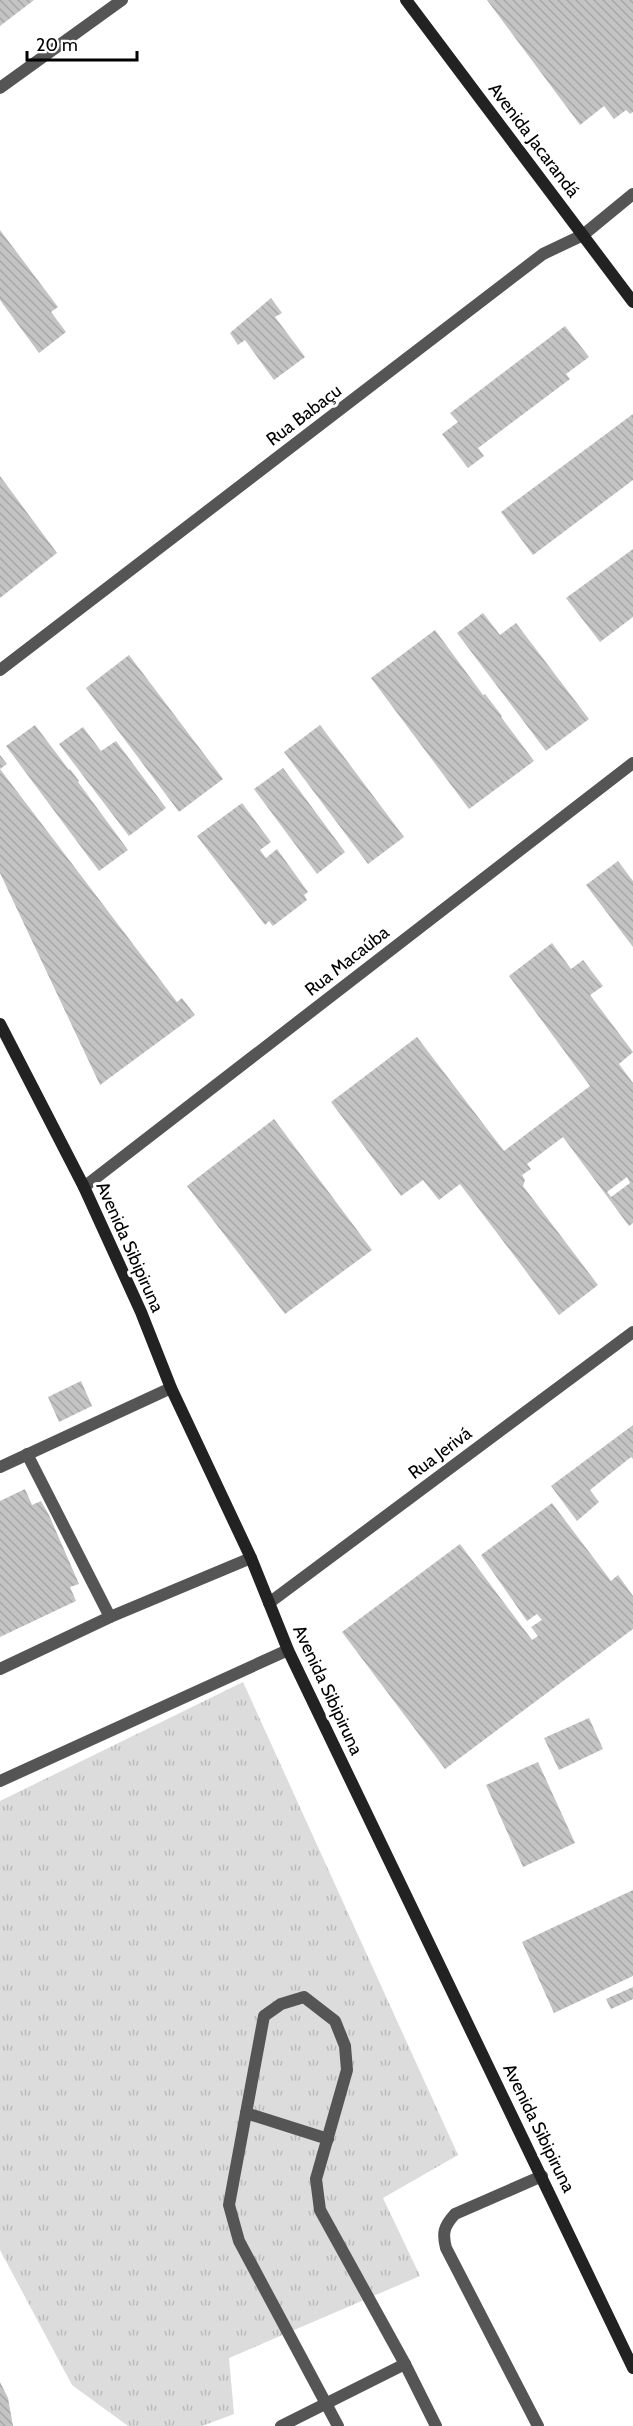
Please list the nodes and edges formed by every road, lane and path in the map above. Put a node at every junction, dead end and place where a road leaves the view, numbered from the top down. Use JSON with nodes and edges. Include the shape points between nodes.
{"nodes":[{"id":1,"x":122,"y":0,"type":"edge"},
{"id":2,"x":406,"y":0,"type":"edge"},
{"id":3,"x":0,"y":88,"type":"edge"},
{"id":4,"x":633,"y":194,"type":"edge"},
{"id":5,"x":583,"y":235,"type":"junction"},
{"id":6,"x":633,"y":302,"type":"edge"},
{"id":7,"x":0,"y":670,"type":"edge"},
{"id":8,"x":633,"y":763,"type":"edge"},
{"id":9,"x":0,"y":1025,"type":"edge"},
{"id":10,"x":84,"y":1188,"type":"junction"},
{"id":11,"x":633,"y":1332,"type":"edge"},
{"id":12,"x":171,"y":1388,"type":"junction"},
{"id":13,"x":27,"y":1454,"type":"junction"},
{"id":14,"x":0,"y":1467,"type":"edge"},
{"id":15,"x":250,"y":1558,"type":"junction"},
{"id":16,"x":269,"y":1603,"type":"junction"},
{"id":17,"x":110,"y":1617,"type":"junction"},
{"id":18,"x":288,"y":1650,"type":"junction"},
{"id":19,"x":0,"y":1669,"type":"edge"},
{"id":20,"x":0,"y":1780,"type":"edge"},
{"id":21,"x":246,"y":2113,"type":"junction"},
{"id":22,"x":328,"y":2139,"type":"junction"},
{"id":23,"x":542,"y":2176,"type":"junction"},
{"id":24,"x":405,"y":2364,"type":"junction"},
{"id":25,"x":633,"y":2368,"type":"edge"},
{"id":26,"x":327,"y":2402,"type":"junction"},
{"id":27,"x":281,"y":2426,"type":"edge"},
{"id":28,"x":338,"y":2426,"type":"edge"},
{"id":29,"x":436,"y":2426,"type":"edge"},
{"id":30,"x":538,"y":2426,"type":"edge"}],
"edges":[{"from":1,"to":3,"type":"street"},
{"from":2,"to":5,"type":"main road","name":"Avenida Jacarandá"},
{"from":4,"to":5,"type":"street","name":"Rua Babaçu"},
{"from":5,"to":6,"type":"main road","name":"Avenida Jacarandá"},
{"from":5,"to":7,"type":"street","name":"Rua Babaçu","via":[[543,254]]},
{"from":8,"to":10,"type":"street","name":"Rua Macaúba"},
{"from":9,"to":10,"type":"main road","name":"Avenida Sibipiruna"},
{"from":10,"to":12,"type":"main road","name":"Avenida Sibipiruna"},
{"from":11,"to":16,"type":"street","name":"Rua Jerivá"},
{"from":12,"to":13,"type":"street"},
{"from":12,"to":15,"type":"main road","name":"Avenida Sibipiruna"},
{"from":13,"to":14,"type":"street"},
{"from":13,"to":17,"type":"street"},
{"from":15,"to":16,"type":"main road","name":"Avenida Sibipiruna"},
{"from":15,"to":17,"type":"street"},
{"from":16,"to":18,"type":"main road","name":"Avenida Sibipiruna"},
{"from":17,"to":19,"type":"street"},
{"from":18,"to":20,"type":"street"},
{"from":18,"to":23,"type":"main road","name":"Avenida Sibipiruna"},
{"from":21,"to":22,"type":"street"},
{"from":21,"to":22,"type":"street","via":[[264,2016],[281,2004],[304,1997],[335,2021],[345,2046],[347,2070]]},
{"from":21,"to":26,"type":"street","via":[[229,2205],[239,2241]]},
{"from":22,"to":24,"type":"street","via":[[316,2179],[320,2210]]},
{"from":23,"to":25,"type":"main road","name":"Avenida Sibipiruna"},
{"from":23,"to":30,"type":"street","via":[[455,2214],[445,2225],[443,2236]]},
{"from":24,"to":26,"type":"street"},
{"from":24,"to":29,"type":"street"},
{"from":26,"to":27,"type":"street"},
{"from":26,"to":28,"type":"street"}]}
